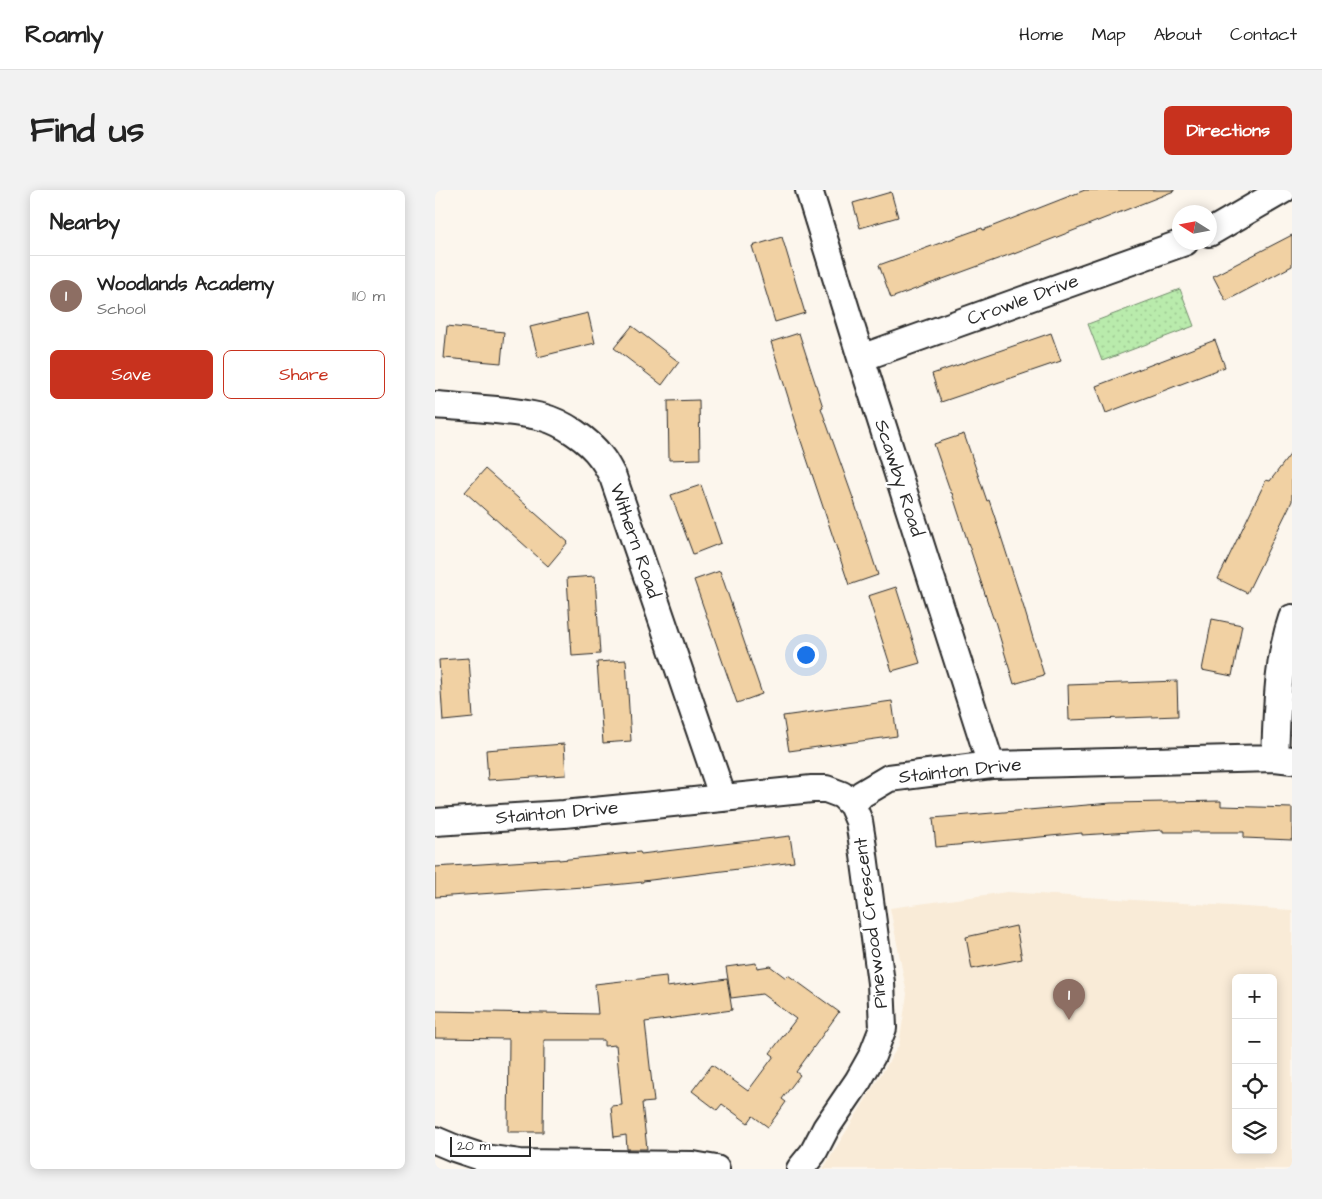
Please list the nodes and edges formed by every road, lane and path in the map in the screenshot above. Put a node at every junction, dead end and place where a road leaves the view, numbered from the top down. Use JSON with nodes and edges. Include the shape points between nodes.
{"nodes":[{"id":1,"x":809,"y":190,"type":"edge"},
{"id":2,"x":1283,"y":190,"type":"edge"},
{"id":3,"x":1217,"y":228,"type":"edge"},
{"id":4,"x":1172,"y":247,"type":"edge"},
{"id":5,"x":861,"y":358,"type":"junction"},
{"id":6,"x":435,"y":405,"type":"edge"},
{"id":7,"x":1292,"y":618,"type":"edge"},
{"id":8,"x":1283,"y":759,"type":"edge"},
{"id":9,"x":991,"y":765,"type":"junction"},
{"id":10,"x":723,"y":798,"type":"junction"},
{"id":11,"x":852,"y":805,"type":"junction"},
{"id":12,"x":435,"y":822,"type":"edge"},
{"id":13,"x":446,"y":1152,"type":"edge"},
{"id":14,"x":715,"y":1169,"type":"edge"},
{"id":15,"x":799,"y":1169,"type":"edge"}],
"edges":[{"from":1,"to":5,"type":"street","name":"Scawby Road"},
{"from":2,"to":3,"type":"street"},
{"from":4,"to":5,"type":"street","name":"Crowle Drive"},
{"from":5,"to":9,"type":"street","name":"Scawby Road"},
{"from":6,"to":10,"type":"street","name":"Withern Road","via":[[543,417],[566,427],[601,456],[613,477]]},
{"from":7,"to":8,"type":"street","via":[[1277,700]]},
{"from":8,"to":9,"type":"street","name":"Stainton Drive"},
{"from":9,"to":11,"type":"street","name":"Stainton Drive","via":[[889,778],[862,794]]},
{"from":10,"to":11,"type":"street","name":"Stainton Drive","via":[[826,789],[842,795]]},
{"from":10,"to":12,"type":"street","name":"Stainton Drive","via":[[564,814]]},
{"from":11,"to":15,"type":"street","name":"Pinewood Crescent","via":[[862,840],[881,983],[883,1028],[858,1081]]},
{"from":13,"to":14,"type":"street","via":[[520,1164],[693,1165]]}]}
